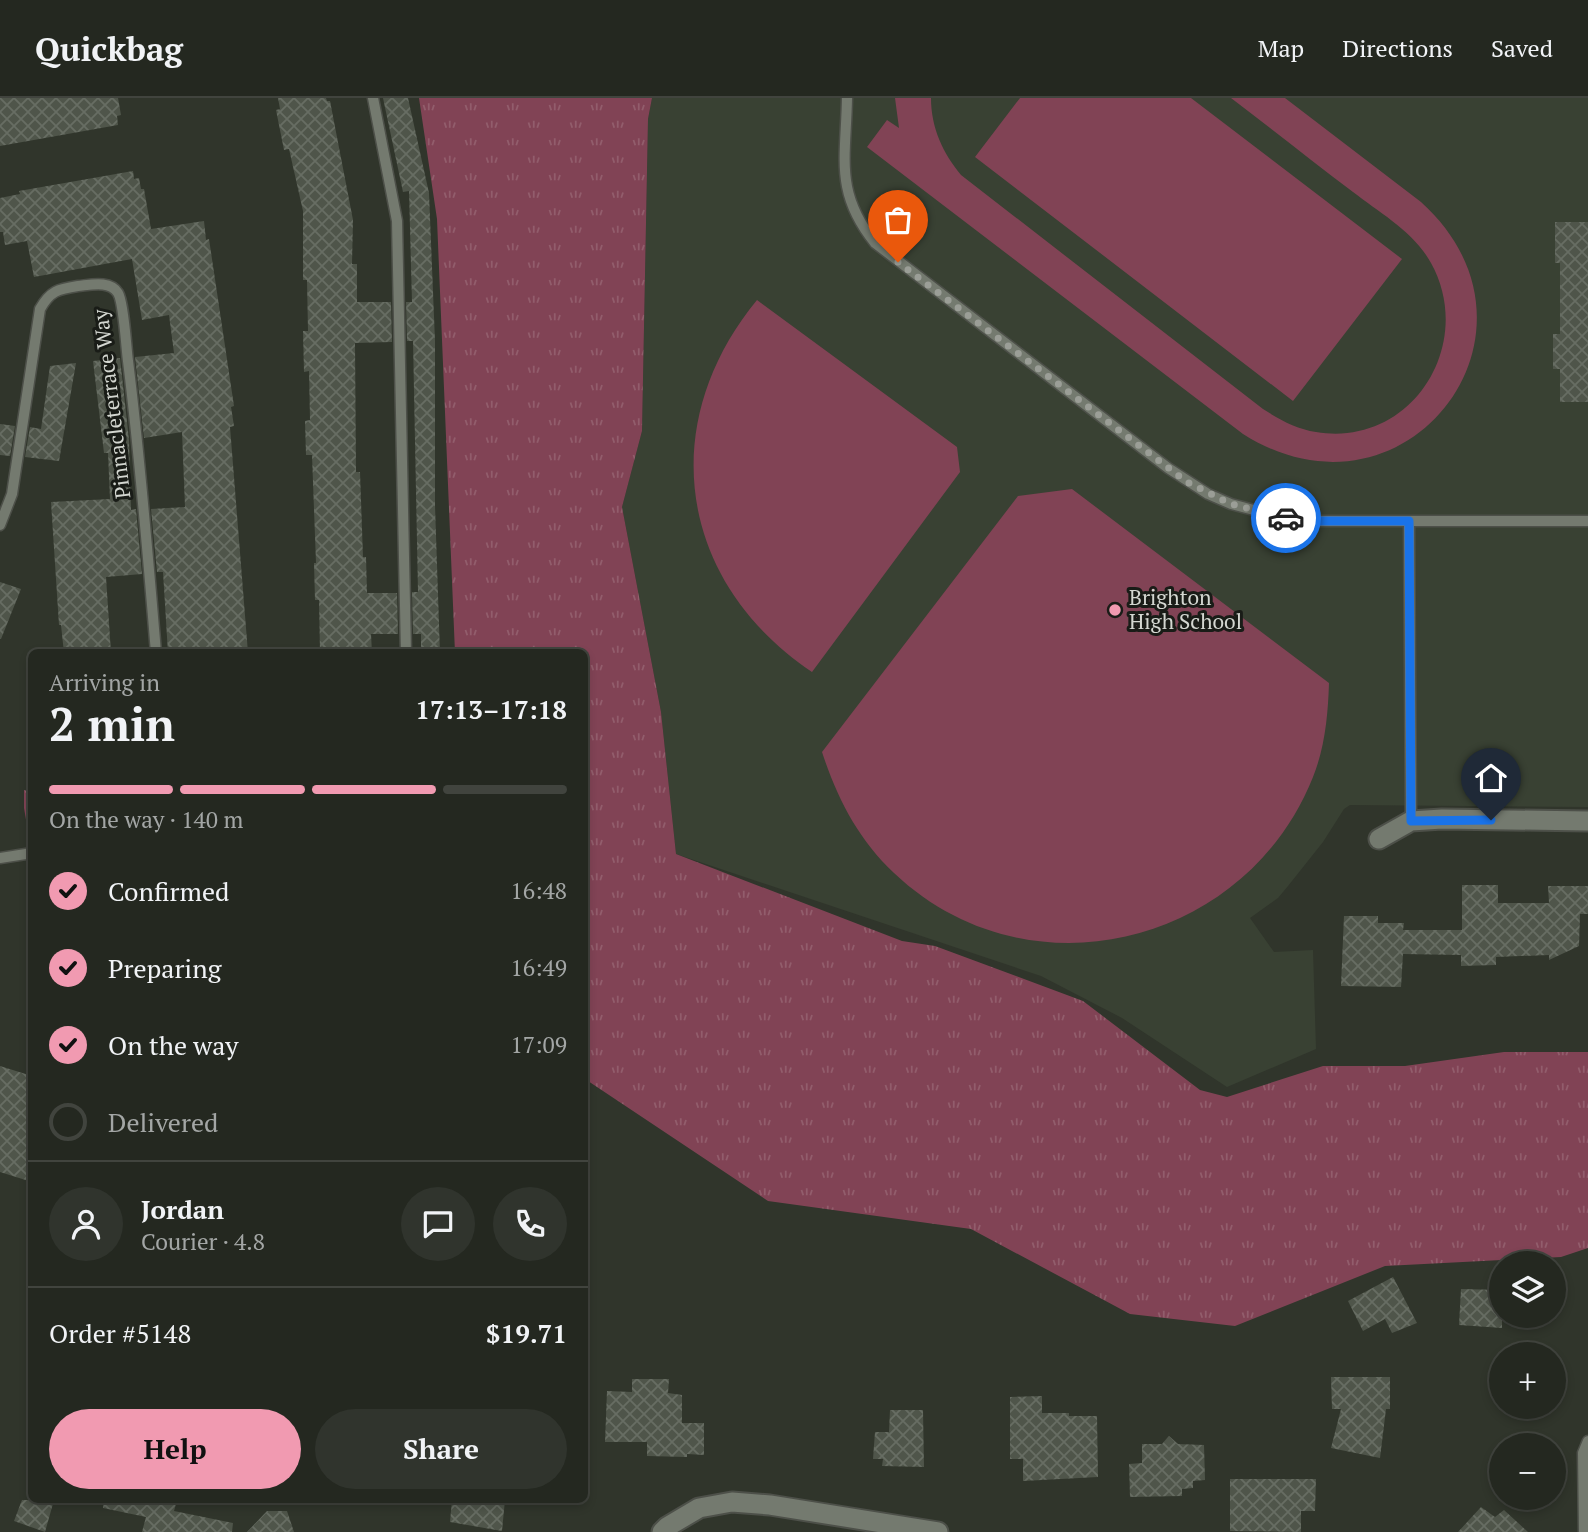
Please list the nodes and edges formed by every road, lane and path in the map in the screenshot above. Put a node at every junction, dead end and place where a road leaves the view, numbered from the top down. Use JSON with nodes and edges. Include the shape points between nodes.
{"nodes":[{"id":1,"x":373,"y":98,"type":"edge"},
{"id":2,"x":847,"y":98,"type":"edge"},
{"id":3,"x":1409,"y":521,"type":"junction"},
{"id":4,"x":1588,"y":521,"type":"edge"},
{"id":5,"x":0,"y":525,"type":"edge"},
{"id":6,"x":156,"y":649,"type":"edge"},
{"id":7,"x":406,"y":649,"type":"edge"},
{"id":8,"x":1411,"y":821,"type":"junction"},
{"id":9,"x":1588,"y":821,"type":"edge"},
{"id":10,"x":1379,"y":839,"type":"dead end"},
{"id":11,"x":28,"y":854,"type":"edge"},
{"id":12,"x":0,"y":858,"type":"edge"},
{"id":13,"x":1588,"y":1441,"type":"edge"},
{"id":14,"x":662,"y":1532,"type":"edge"},
{"id":15,"x":938,"y":1532,"type":"edge"},
{"id":16,"x":1584,"y":1532,"type":"edge"}],
"edges":[{"from":1,"to":7,"type":"lane","via":[[397,221]]},
{"from":2,"to":3,"type":"lane","via":[[846,188],[857,217],[875,243],[1168,468],[1208,494],[1257,512],[1312,521]]},
{"from":3,"to":4,"type":"lane"},
{"from":3,"to":8,"type":"lane"},
{"from":5,"to":6,"type":"lane","name":"Pinnacleterrace Way","via":[[12,494],[40,309],[47,295],[64,288],[110,286],[118,293],[140,456]]},
{"from":8,"to":9,"type":"street"},
{"from":8,"to":10,"type":"street"},
{"from":11,"to":12,"type":"lane"},
{"from":13,"to":16,"type":"lane","via":[[1583,1453]]},
{"from":14,"to":15,"type":"street","via":[[699,1508],[732,1502]]}]}
